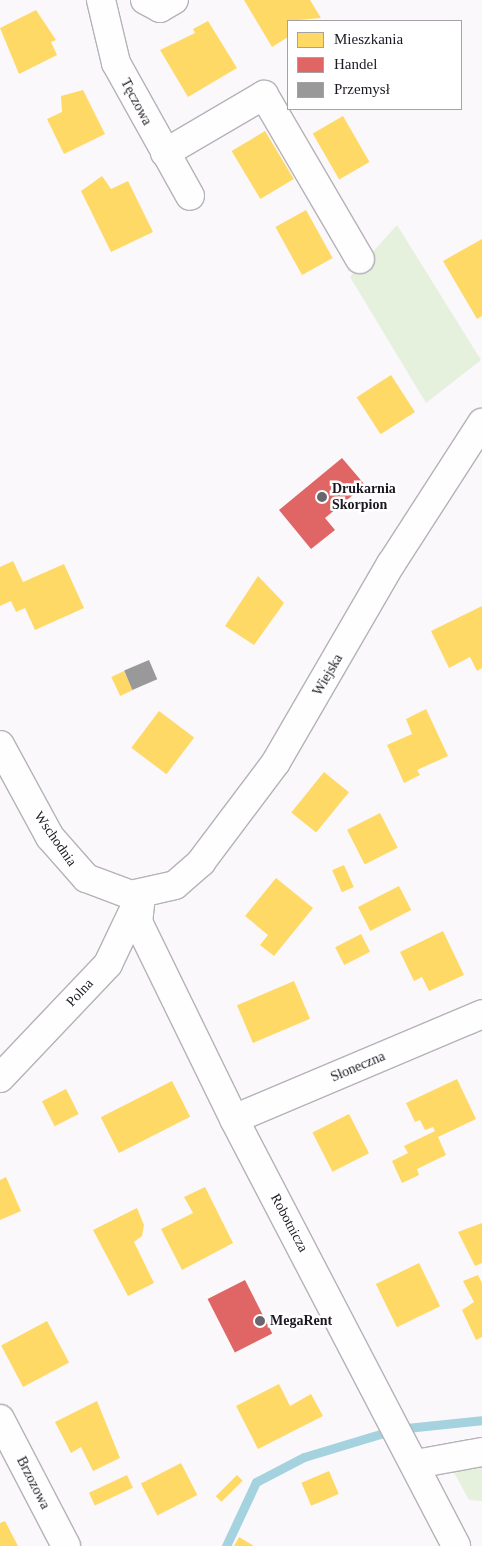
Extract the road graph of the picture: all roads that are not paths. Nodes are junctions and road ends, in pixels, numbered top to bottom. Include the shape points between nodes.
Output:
1 (101, 0) edge
2 (145, 0) edge
3 (174, 0) edge
4 (165, 153) junction
5 (190, 196) dead end
6 (360, 259) dead end
7 (482, 423) edge
8 (0, 745) edge
9 (141, 895) junction
10 (482, 1014) edge
11 (0, 1078) edge
12 (234, 1119) junction
13 (0, 1419) edge
14 (482, 1452) edge
15 (413, 1458) junction
16 (66, 1546) edge
17 (456, 1546) edge

1 - 4 street, Tęczowa via 116,63
2 - 3 street via 160,8
4 - 5 street, Tęczowa
4 - 6 street via 264,95
7 - 9 street, Wiejska via 248,802 193,870 175,885
8 - 9 street, Wschodnia via 50,837 72,866 103,888
9 - 11 street, Polna via 108,964
9 - 12 street, Robotnicza via 138,922
10 - 12 street, Słoneczna
12 - 15 street, Robotnicza
13 - 16 street, Brzozowa
14 - 15 street
15 - 17 street, Robotnicza

